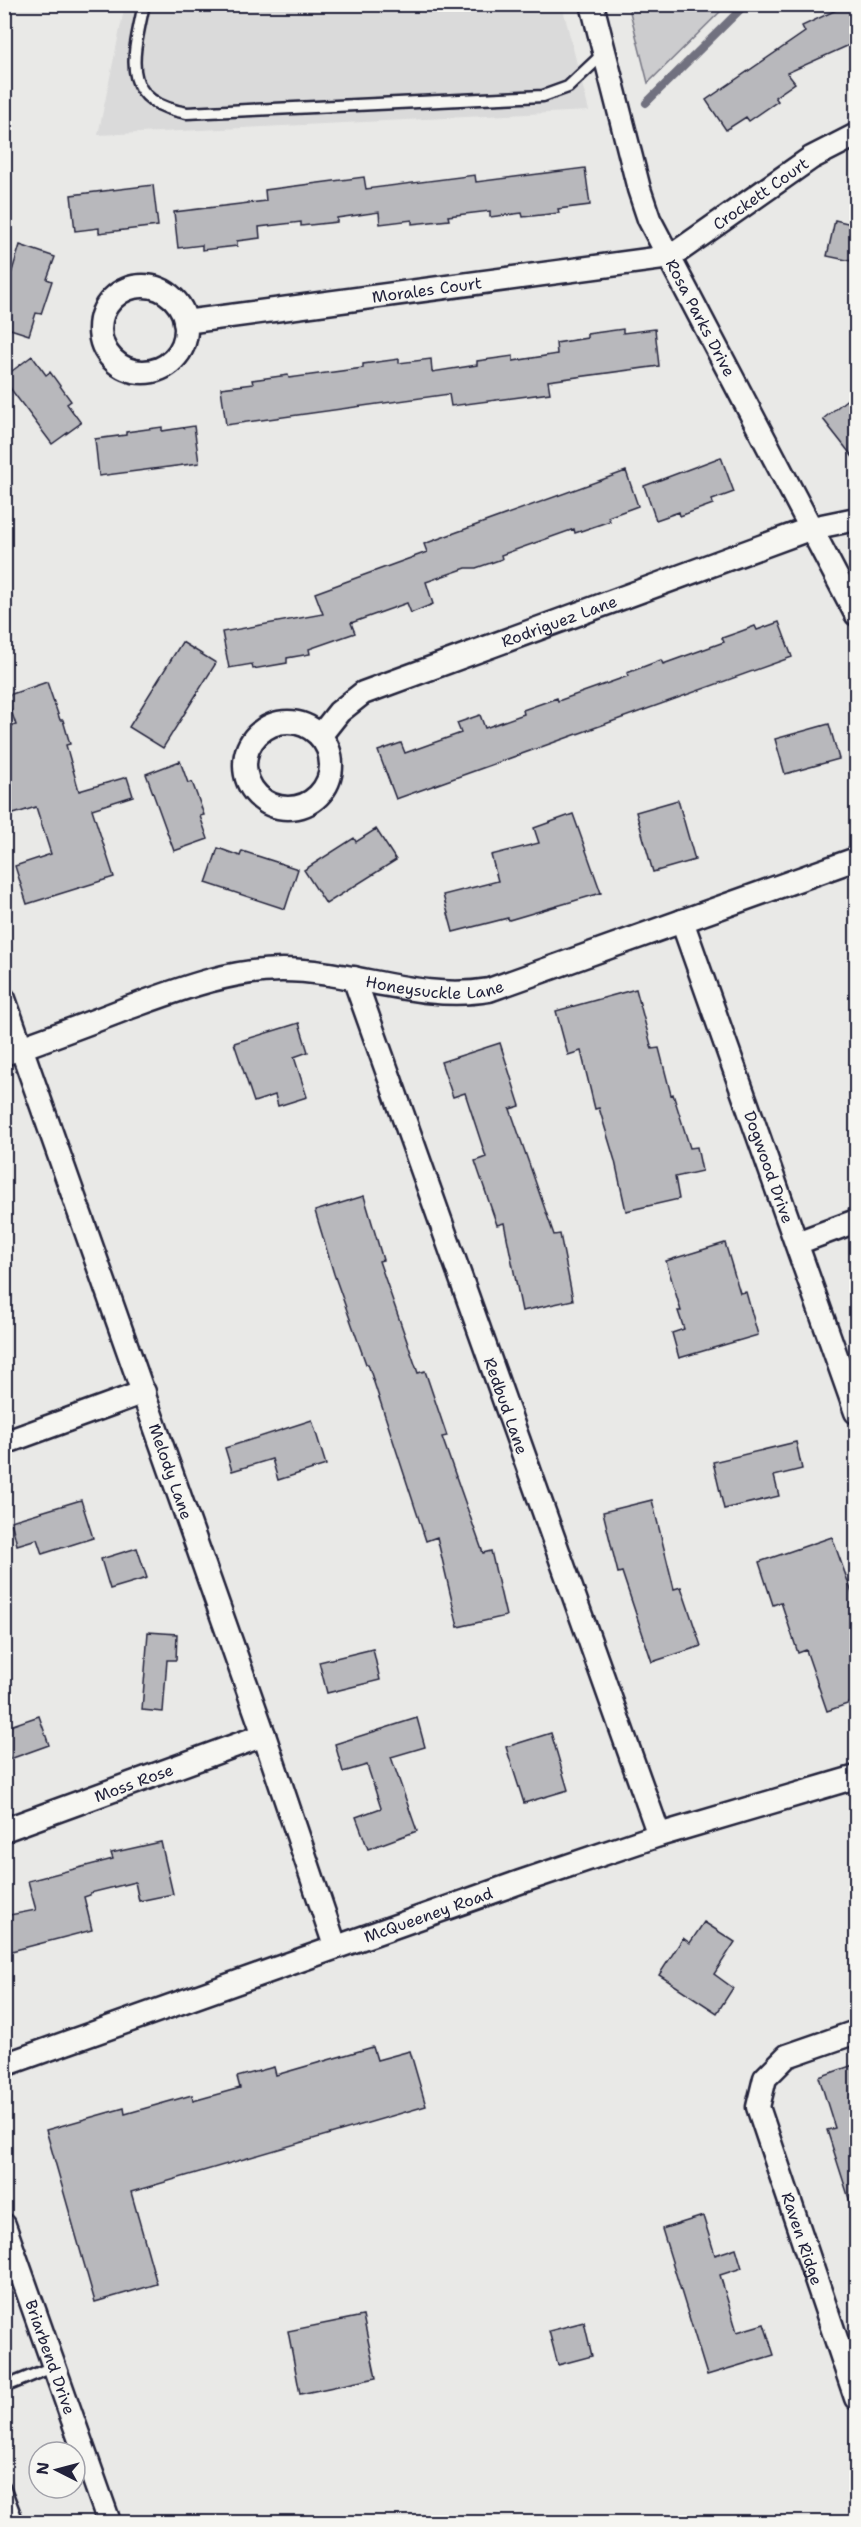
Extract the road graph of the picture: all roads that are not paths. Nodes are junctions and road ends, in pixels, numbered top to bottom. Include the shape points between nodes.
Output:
1 (144, 4) edge
2 (592, 4) edge
3 (604, 53) junction
4 (856, 135) edge
5 (670, 257) junction
6 (185, 322) dead end
7 (856, 519) edge
8 (812, 528) junction
9 (856, 614) edge
10 (320, 736) dead end
11 (856, 859) edge
12 (681, 921) junction
13 (354, 978) junction
14 (4, 999) edge
15 (13, 1051) edge
16 (856, 1221) edge
17 (797, 1243) junction
18 (144, 1392) junction
19 (856, 1412) edge
20 (4, 1443) edge
21 (264, 1735) junction
22 (856, 1777) edge
23 (4, 1830) edge
24 (659, 1835) junction
25 (335, 1946) junction
26 (856, 2032) edge
27 (4, 2065) edge
28 (4, 2225) edge
29 (55, 2366) junction
30 (4, 2387) edge
31 (856, 2398) edge
32 (4, 2486) edge
33 (18, 2523) edge
34 (109, 2523) edge

1 - 3 lane via 136,42 135,76 148,99 187,113 543,96 568,87
2 - 3 street, Rosa Parks Drive
3 - 5 street, Rosa Parks Drive via 644,205
4 - 5 street, Crockett Court via 811,158
5 - 6 street, Morales Court
5 - 8 street, Rosa Parks Drive
7 - 8 street, Rodriguez Lane
8 - 9 street, Rosa Parks Drive
8 - 10 street, Rodriguez Lane via 363,693 339,712
11 - 12 street, Honeysuckle Lane
12 - 13 street, Honeysuckle Lane via 489,990 435,993
12 - 17 street, Dogwood Drive
13 - 15 street, Honeysuckle Lane via 282,970 228,976
13 - 24 street, Redbud Lane
14 - 15 street, Melody Lane
15 - 18 street, Melody Lane
16 - 17 street
17 - 19 street, Dogwood Drive
18 - 20 street
18 - 21 street, Melody Lane
21 - 23 street, Moss Rose
21 - 25 street, Melody Lane
22 - 24 street, McQueeney Road
24 - 25 street, McQueeney Road
25 - 27 street, McQueeney Road
26 - 31 street, Raven Ridge via 787,2056 765,2078 758,2107
28 - 29 street, Briarbend Drive
29 - 30 lane
29 - 34 street, Briarbend Drive
32 - 33 lane

